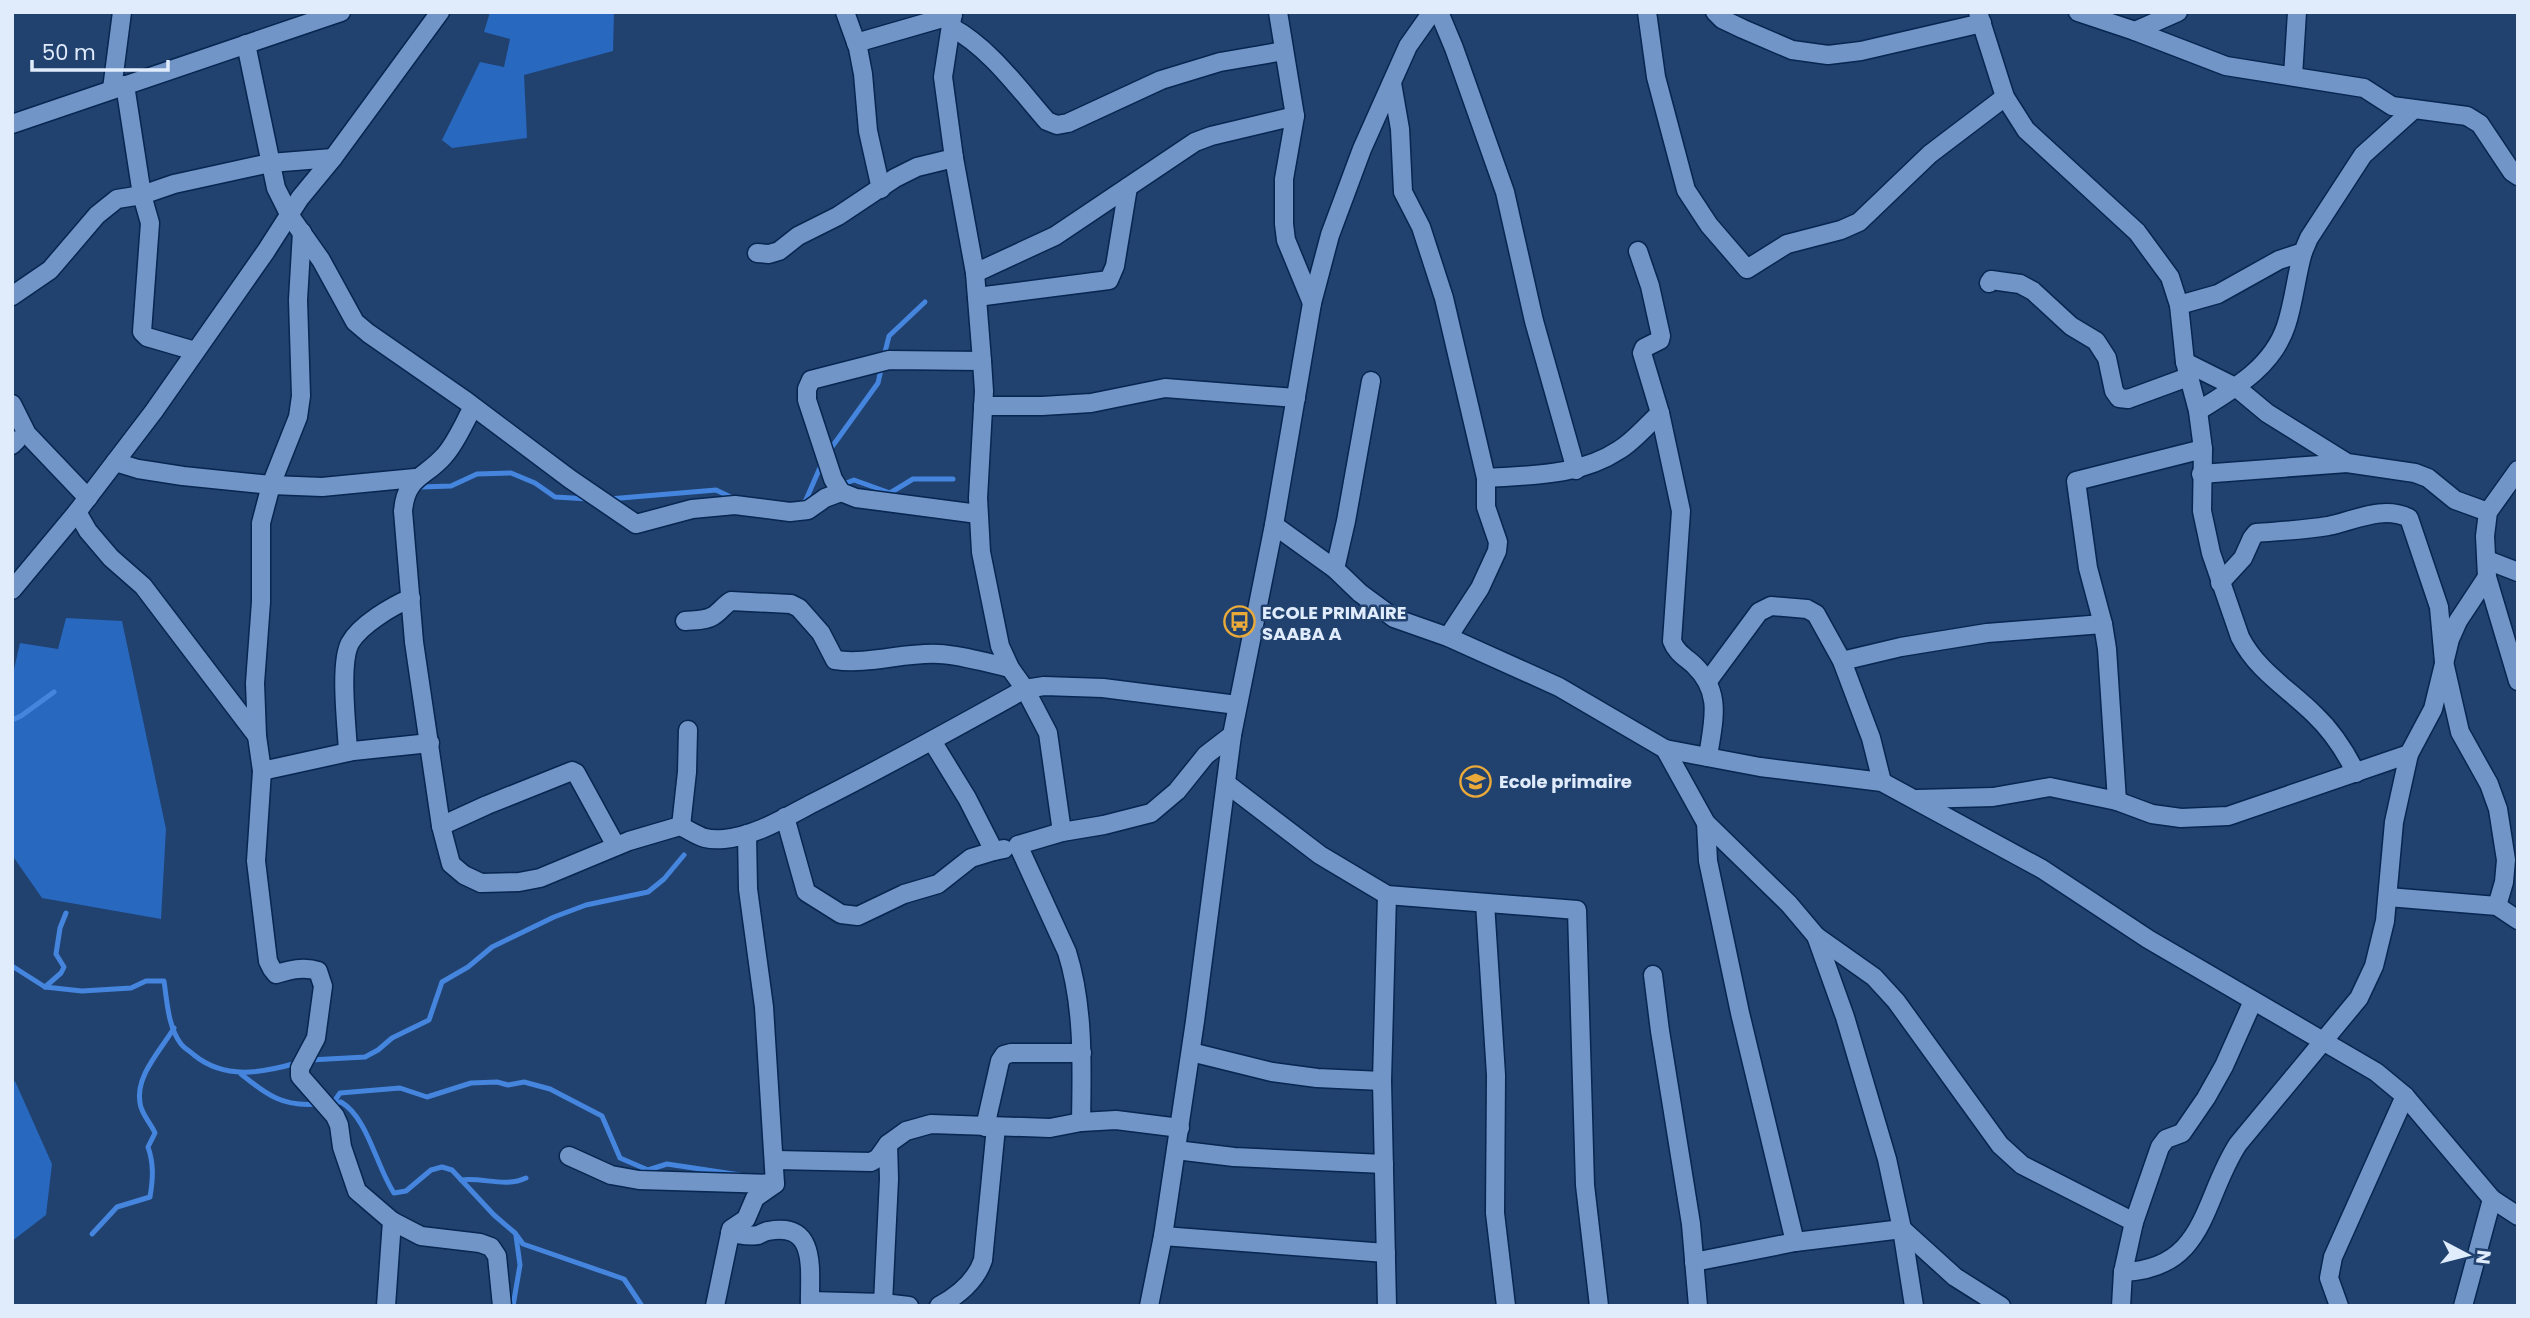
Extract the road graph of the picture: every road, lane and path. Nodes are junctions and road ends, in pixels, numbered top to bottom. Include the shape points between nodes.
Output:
1 (122, 12) edge
2 (341, 12) edge
3 (440, 12) edge
4 (845, 12) edge
5 (1278, 12) edge
6 (1432, 12) edge
7 (1439, 12) edge
8 (1647, 12) edge
9 (1715, 12) edge
10 (2078, 12) edge
11 (2178, 12) edge
12 (2297, 12) edge
13 (308, 18) edge
14 (952, 18) edge
15 (1980, 18) edge
16 (2142, 23) edge
17 (856, 43) junction
18 (246, 44) junction
19 (1284, 51) junction
20 (2293, 76) junction
21 (1392, 83) junction
22 (118, 87) junction
23 (2005, 96) junction
24 (2413, 110) junction
25 (1295, 116) junction
26 (12, 124) edge
27 (333, 158) junction
28 (954, 158) junction
29 (270, 163) junction
30 (2518, 176) edge
31 (1128, 187) junction
32 (881, 189) junction
33 (142, 195) junction
34 (290, 216) junction
35 (302, 232) junction
36 (1637, 251) dead end
37 (2303, 251) junction
38 (757, 253) dead end
39 (975, 273) junction
40 (1989, 282) dead end
41 (12, 296) edge
42 (977, 297) junction
43 (1312, 303) junction
44 (2179, 305) junction
45 (195, 351) junction
46 (982, 361) junction
47 (2187, 370) junction
48 (1371, 381) dead end
49 (2237, 388) junction
50 (1296, 398) junction
51 (12, 404) edge
52 (983, 406) junction
53 (473, 407) junction
54 (2198, 411) junction
55 (1660, 413) junction
56 (17, 440) edge
57 (2203, 449) junction
58 (115, 462) junction
59 (2347, 463) junction
60 (1576, 470) junction
61 (2518, 470) edge
62 (2201, 474) junction
63 (415, 478) junction
64 (1486, 478) junction
65 (271, 485) junction
66 (841, 492) junction
67 (83, 505) junction
68 (2488, 512) junction
69 (978, 514) junction
70 (1274, 526) junction
71 (2487, 568) junction
72 (1335, 569) junction
73 (2518, 572) edge
74 (2220, 583) junction
75 (12, 590) edge
76 (411, 598) junction
77 (685, 621) dead end
78 (2103, 624) junction
79 (1448, 637) junction
80 (1842, 661) junction
81 (2444, 662) junction
82 (1010, 668) junction
83 (1708, 681) junction
84 (2518, 681) edge
85 (1025, 689) junction
86 (1237, 705) junction
87 (688, 730) dead end
88 (1232, 735) junction
89 (257, 736) junction
90 (932, 741) junction
91 (430, 743) junction
92 (1665, 749) junction
93 (348, 752) junction
94 (2409, 754) junction
95 (1708, 757) junction
96 (262, 771) junction
97 (2356, 773) junction
98 (1882, 782) junction
99 (1227, 784) junction
100 (1917, 799) junction
101 (2117, 801) junction
102 (785, 817) junction
103 (1706, 823) junction
104 (681, 826) junction
105 (441, 827) junction
106 (1062, 832) junction
107 (747, 834) junction
108 (1018, 845) junction
109 (616, 846) junction
110 (994, 851) junction
111 (1387, 895) junction
112 (2388, 897) junction
113 (1485, 903) junction
114 (2497, 906) junction
115 (2518, 920) edge
116 (1816, 936) junction
117 (1653, 975) dead end
118 (2253, 1001) junction
119 (2322, 1041) junction
120 (1191, 1052) junction
121 (1082, 1053) junction
122 (1382, 1080) junction
123 (2406, 1096) junction
124 (1081, 1122) junction
125 (991, 1127) junction
126 (1180, 1128) junction
127 (888, 1144) junction
128 (1177, 1150) junction
129 (569, 1156) dead end
130 (775, 1160) junction
131 (1384, 1164) junction
132 (775, 1184) junction
133 (2492, 1199) junction
134 (2518, 1216) edge
135 (392, 1221) junction
136 (2134, 1222) junction
137 (1902, 1229) junction
138 (730, 1233) junction
139 (1163, 1236) junction
140 (1795, 1242) junction
141 (1386, 1253) junction
142 (1694, 1262) junction
143 (2123, 1272) junction
144 (810, 1303) edge
145 (883, 1303) junction
146 (847, 1304) edge
147 (386, 1306) edge
148 (502, 1306) edge
149 (715, 1306) edge
150 (909, 1306) edge
151 (939, 1306) edge
152 (1149, 1306) edge
153 (1387, 1306) edge
154 (1506, 1306) edge
155 (1599, 1306) edge
156 (1699, 1306) edge
157 (1914, 1306) edge
158 (2001, 1306) edge
159 (2121, 1306) edge
160 (2339, 1306) edge
161 (2463, 1306) edge

1 - 22 street
2 - 13 street
3 - 27 street
4 - 17 street
5 - 19 street
6 - 21 street via 1408,46
7 - 60 street via 1505,192 1534,321
8 - 23 street via 1656,77 1686,190 1747,269 1787,244 1859,222 1930,154
9 - 15 street via 1792,50 1828,55 1861,51
10 - 16 street
11 - 16 street
12 - 20 street
13 - 18 street
14 - 17 street
14 - 19 street via 1047,121 1057,125 1161,80 1220,62
14 - 28 street via 943,77
15 - 23 street
16 - 20 street via 2226,65
17 - 32 street
18 - 22 street
18 - 29 street
19 - 25 street
20 - 24 street via 2364,88 2392,106
21 - 43 street via 1330,235
21 - 64 street via 1403,192 1421,227 1444,298
22 - 26 street
22 - 33 street
23 - 44 street via 2041,147 2137,232 2170,277
24 - 30 street via 2474,118
24 - 37 street via 2363,155
25 - 31 street via 1203,139
25 - 43 street via 1284,179 1284,224
27 - 29 street
27 - 34 street
28 - 32 street via 917,167
28 - 39 street
29 - 33 street
29 - 34 street
31 - 39 street via 1055,236
31 - 42 street via 1109,280
32 - 38 street via 779,251
33 - 41 street via 117,199 97,215 50,270
33 - 45 street via 150,222 142,332
34 - 35 street
34 - 45 street
35 - 53 street via 355,321
35 - 65 street via 298,300 301,396 293,436
36 - 55 street via 1661,336 1642,353
37 - 44 street via 2218,294
37 - 49 street via 2285,328 2265,361
39 - 42 street
40 - 47 street via 2033,291 2071,326 2096,341 2107,358 2119,398 2128,399
42 - 46 street
43 - 50 street
44 - 47 street
45 - 58 street
46 - 52 street
46 - 66 street via 889,360 811,380 807,400 832,479
47 - 49 street
47 - 54 street
48 - 72 street
49 - 54 street
49 - 59 street via 2267,413
50 - 52 street via 1165,388 1091,402
50 - 70 street
51 - 56 street
52 - 69 street
53 - 63 street via 444,456
53 - 66 street via 636,524 692,509 735,505 808,510
54 - 57 street
55 - 60 street via 1620,450
55 - 83 street via 1681,511 1672,641
56 - 67 street
57 - 62 street
57 - 78 street via 2076,481 2088,568
58 - 65 street via 183,476
58 - 67 street
59 - 62 street
59 - 68 street via 2415,473 2455,500
60 - 64 street
61 - 68 street
62 - 74 street via 2202,511
63 - 65 street via 322,487
63 - 76 street via 404,496 403,511
64 - 79 street via 1486,507 1497,551 1480,588
65 - 89 street via 261,523
66 - 69 street via 856,498
67 - 75 street
67 - 89 street via 88,531 143,586
68 - 71 street
69 - 82 street via 994,624
70 - 72 street
70 - 86 street
71 - 73 street
71 - 81 street via 2458,621
71 - 84 street
72 - 79 street via 1394,618
74 - 81 street via 2243,558 2256,533 2329,526 2369,514 2409,517 2436,593
74 - 97 street via 2245,648 2333,734
76 - 91 street
76 - 93 street via 390,606 350,643 345,669
77 - 82 street via 707,619 731,601 791,604 813,624 835,660 941,654
78 - 80 street via 1987,633
78 - 101 street
79 - 92 street via 1559,687
80 - 83 street via 1816,614 1768,607 1759,612
80 - 98 street
81 - 94 street via 2433,709
81 - 114 street via 2460,732 2498,809 2506,860
82 - 85 street
83 - 95 street via 1714,697
85 - 86 street via 1044,685 1103,688
85 - 90 street
85 - 106 street via 1048,733
86 - 88 street
87 - 104 street
88 - 99 street
88 - 106 street via 1206,755 1177,791 1151,813
89 - 96 street
90 - 102 street
90 - 110 street
91 - 93 street
91 - 105 street
92 - 95 street
92 - 103 street
93 - 96 street
94 - 97 street
94 - 112 street via 2394,822
95 - 98 street
96 - 135 street via 256,861 268,961 276,974 296,969 318,971 323,986 316,1038 300,1076 335,1116 357,1191
97 - 101 street via 2228,816 2181,818 2152,814
98 - 100 street
99 - 111 street via 1320,855
99 - 120 street
100 - 101 street via 1993,797 2050,788
100 - 118 street via 2042,869
102 - 107 street
102 - 110 street via 806,892 841,914 858,916 938,884 971,858
103 - 116 street via 1781,895
103 - 140 street via 1708,860 1740,1013
104 - 107 street via 706,839
104 - 109 street
105 - 109 street via 451,864 481,883 519,883
105 - 109 street via 572,771
106 - 108 street
107 - 130 street via 748,889 764,1007
108 - 110 street
108 - 121 street via 1070,960
111 - 113 street
111 - 122 street
112 - 114 street
112 - 119 street via 2370,975 2359,998
113 - 154 street via 1496,1075 1495,1213
113 - 155 street via 1577,911 1585,1185
114 - 115 street
116 - 136 street via 1874,977 1896,1001 2000,1145 2022,1165
116 - 137 street via 1887,1159
117 - 142 street
118 - 119 street
118 - 136 street via 2206,1098 2182,1133 2166,1139 2160,1147
119 - 123 street via 2376,1072
119 - 143 street via 2231,1154 2190,1243 2158,1267
120 - 122 street via 1272,1072
120 - 126 street
121 - 124 street
121 - 125 street via 1004,1055
122 - 131 street
123 - 133 street
123 - 160 street via 2329,1270
124 - 125 street via 1050,1128
124 - 126 street via 1115,1120
125 - 127 street via 931,1124 906,1131
125 - 151 street via 983,1260 965,1288
126 - 128 street
127 - 130 street via 871,1162
127 - 145 street
128 - 131 street
128 - 139 street
129 - 132 street via 611,1175 639,1180
130 - 132 street
131 - 141 street
132 - 138 street via 755,1198 746,1219
133 - 134 street
133 - 161 street
135 - 147 street
135 - 148 street via 421,1236 491,1247 497,1256
136 - 143 street
137 - 140 street
137 - 157 street
137 - 158 street via 1955,1277
138 - 144 street via 754,1236 766,1231 796,1231 804,1238 809,1254
138 - 149 street
139 - 141 street
139 - 152 street
140 - 142 street
141 - 153 street
142 - 156 street
143 - 159 street
144 - 146 street
145 - 146 street
145 - 150 street

